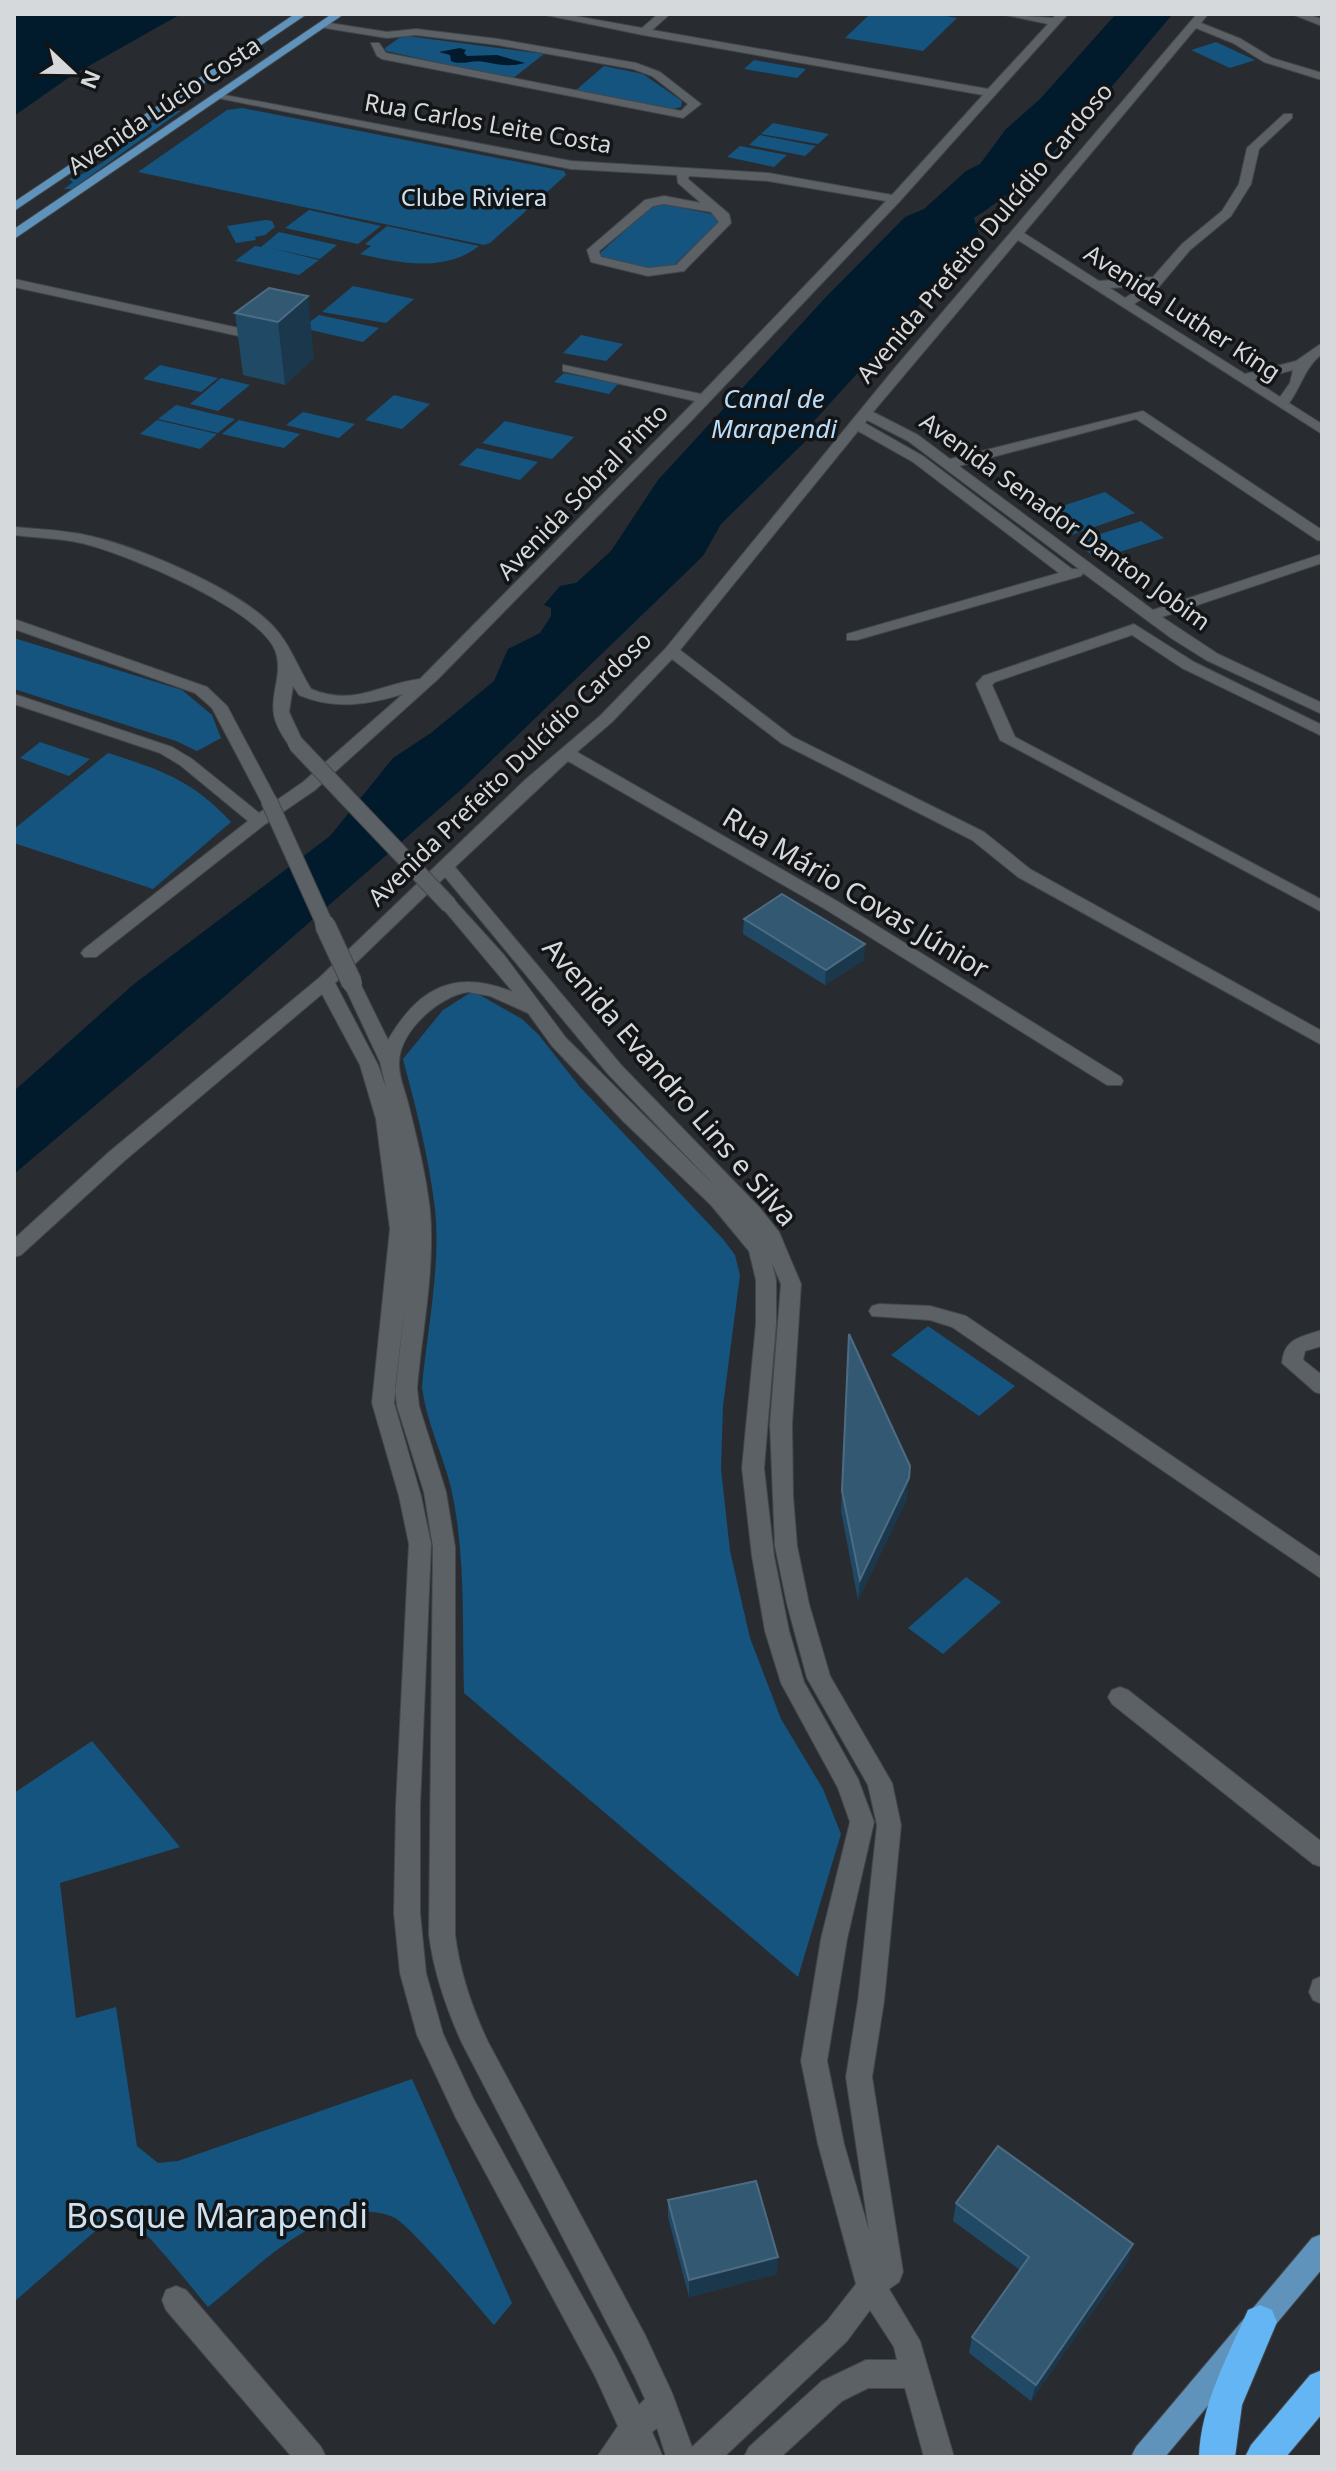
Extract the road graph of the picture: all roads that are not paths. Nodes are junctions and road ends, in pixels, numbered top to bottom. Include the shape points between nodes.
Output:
1 (339, 14) edge
2 (546, 14) edge
3 (665, 14) edge
4 (1006, 14) edge
5 (1297, 14) edge
6 (301, 15) edge
7 (1060, 18) edge
8 (1199, 19) edge
9 (1322, 23) edge
10 (323, 25) junction
11 (353, 30) junction
12 (643, 32) junction
13 (311, 33) junction
14 (387, 35) junction
15 (342, 38) junction
16 (375, 45) junction
17 (1322, 77) edge
18 (990, 93) junction
19 (218, 95) junction
20 (1288, 116) dead end
21 (137, 125) junction
22 (161, 135) junction
23 (678, 173) junction
24 (895, 199) junction
25 (649, 203) junction
26 (14, 207) edge
27 (711, 208) junction
28 (1017, 234) junction
29 (14, 235) edge
30 (1157, 281) junction
31 (14, 283) edge
32 (1097, 285) junction
33 (1125, 304) junction
34 (248, 333) edge
35 (1322, 347) edge
36 (1301, 364) junction
37 (568, 368) dead end
38 (1243, 379) junction
39 (703, 399) junction
40 (1281, 404) junction
41 (861, 419) junction
42 (1322, 430) edge
43 (949, 464) junction
44 (14, 531) edge
45 (1322, 537) edge
46 (1322, 558) edge
47 (1092, 572) junction
48 (1069, 574) junction
49 (1151, 616) junction
50 (14, 624) edge
51 (852, 637) dead end
52 (671, 651) junction
53 (287, 662) junction
54 (1240, 670) junction
55 (426, 681) junction
56 (1221, 682) junction
57 (14, 699) edge
58 (334, 701) junction
59 (1322, 709) edge
60 (14, 710) edge
61 (110, 731) junction
62 (1322, 731) edge
63 (369, 732) junction
64 (568, 754) junction
65 (193, 771) junction
66 (258, 821) junction
67 (445, 867) junction
68 (1322, 907) edge
69 (90, 953) dead end
70 (534, 974) junction
71 (325, 982) junction
72 (533, 1009) junction
73 (1322, 1039) edge
74 (559, 1042) junction
75 (389, 1062) junction
76 (1114, 1081) dead end
77 (631, 1117) junction
78 (386, 1119) junction
79 (705, 1164) junction
80 (14, 1250) edge
81 (879, 1311) dead end
82 (1322, 1338) edge
83 (384, 1375) junction
84 (1322, 1386) edge
85 (414, 1425) junction
86 (1322, 1570) edge
87 (1120, 1697) dead end
88 (444, 1746) junction
89 (411, 1749) junction
90 (443, 1855) junction
91 (1322, 1856) edge
92 (407, 1863) junction
93 (1322, 2248) edge
94 (870, 2285) junction
95 (176, 2300) dead end
96 (1260, 2322) junction
97 (915, 2374) junction
98 (1322, 2387) edge
99 (662, 2403) junction
100 (635, 2428) junction
101 (311, 2457) edge
102 (612, 2457) edge
103 (648, 2457) edge
104 (681, 2457) edge
105 (703, 2457) edge
106 (759, 2457) edge
107 (939, 2457) edge
108 (1146, 2457) edge
109 (1217, 2457) edge
110 (1263, 2457) edge

1 - 10 main road, Avenida Lúcio Costa
2 - 12 street
3 - 12 street
4 - 7 street
5 - 9 street
6 - 13 main road via 274,41 289,42
6 - 21 main road, Avenida Lúcio Costa
7 - 18 street, Avenida Sobral Pinto
8 - 17 street via 1268,60
8 - 28 street, Avenida Prefeito Dulcídio Cardoso
10 - 11 street
10 - 13 main road, Avenida Lúcio Costa
11 - 14 street
11 - 15 street
12 - 18 street
13 - 15 street
13 - 19 main road, Avenida Lúcio Costa
14 - 16 street
14 - 16 street via 416,32 498,42 636,66 656,74 695,104 683,115 382,56
15 - 16 street
18 - 24 street, Avenida Sobral Pinto
19 - 22 main road, Avenida Lúcio Costa
19 - 23 street, Rua Carlos Leite Costa via 571,165
20 - 30 street via 1253,148 1245,184 1227,213 1186,247
21 - 22 main road via 185,107
21 - 26 main road, Avenida Lúcio Costa
22 - 29 main road, Avenida Lúcio Costa
23 - 24 street, Rua Carlos Leite Costa via 768,177
23 - 25 street
23 - 27 street
24 - 39 street, Avenida Sobral Pinto
25 - 27 street via 664,200
25 - 27 street via 593,250 595,259 648,272 680,268 725,223 725,217
28 - 32 street, Avenida Luther King
28 - 41 street, Avenida Prefeito Dulcídio Cardoso
30 - 32 street
30 - 33 street
31 - 34 street
32 - 33 street, Avenida Luther King
33 - 38 street, Avenida Luther King
35 - 36 street
36 - 38 street
36 - 40 street via 1297,383
37 - 39 street
38 - 40 street, Avenida Luther King
39 - 55 street, Avenida Sobral Pinto
40 - 42 street, Avenida Luther King
41 - 43 street, Avenida Senador Danton Jobim via 910,437
41 - 48 street, Avenida Senador Danton Jobim
41 - 52 street, Avenida Prefeito Dulcídio Cardoso
43 - 45 street via 1130,414 1145,417
43 - 47 street, Avenida Senador Danton Jobim
44 - 53 street via 80,538 137,556 258,618 277,638
46 - 49 street
47 - 48 street
47 - 49 street, Avenida Senador Danton Jobim
48 - 51 street
49 - 54 street, Avenida Senador Danton Jobim via 1196,648
50 - 75 street, bridge via 201,690 219,706 269,801
52 - 64 street, Avenida Prefeito Dulcídio Cardoso
52 - 73 street via 787,740 978,836 1024,873
53 - 58 street via 305,692
53 - 72 street, Avenida Evandro Lins e Silva, bridge via 279,716 296,744 498,959
54 - 56 street
54 - 59 street, Avenida Senador Danton Jobim
55 - 58 street via 365,700
55 - 63 street, Avenida Sobral Pinto
56 - 62 street, Avenida Senador Danton Jobim
56 - 68 street, Avenida Senador Danton Jobim via 1134,629 984,685 1008,740
57 - 61 street
58 - 63 street via 363,714
60 - 61 street
60 - 65 street
61 - 65 street via 166,750
63 - 66 street, Avenida Sobral Pinto via 309,786
64 - 67 street, Avenida Prefeito Dulcídio Cardoso
64 - 76 street, Rua Mário Covas Júnior via 831,905
65 - 66 street
66 - 69 street, Avenida Sobral Pinto
67 - 70 street, Avenida Evandro Lins e Silva
67 - 71 street, Avenida Prefeito Dulcídio Cardoso
70 - 74 street
70 - 79 street, Avenida Evandro Lins e Silva via 615,1070
71 - 78 street via 369,1065
71 - 80 street, Avenida Prefeito Dulcídio Cardoso
72 - 74 street, Avenida Evandro Lins e Silva
72 - 75 street via 491,989 451,988 404,1029
74 - 77 street, Avenida Evandro Lins e Silva
75 - 78 street
75 - 85 street via 420,1213 406,1388
77 - 79 street
77 - 94 street, Avenida Evandro Lins e Silva via 749,1234 766,1280 753,1468 763,1556 793,1683 849,1786 862,1822 834,1939 814,2061
78 - 83 street via 400,1229
79 - 94 street, Avenida Evandro Lins e Silva via 769,1232 791,1284 781,1424 786,1546 819,1678 880,1783 889,1825 859,2077 889,2272
81 - 86 street via 930,1313 959,1321
82 - 84 street via 1298,1345 1292,1363
83 - 85 street
83 - 89 street via 388,1427 420,1544
85 - 88 street via 435,1492 444,1547
87 - 91 street
88 - 89 street
88 - 90 street
89 - 92 street
90 - 92 street
90 - 99 street via 445,1968 460,2013
92 - 100 street via 413,1973 430,2035
93 - 96 main road
94 - 97 street, Avenida Evandro Lins e Silva via 906,2341
94 - 105 street via 837,2331
95 - 101 street
96 - 108 main road
96 - 109 highway via 1229,2393 1216,2436
97 - 106 street via 866,2374 832,2391
97 - 107 street, Avenida Evandro Lins e Silva
98 - 110 highway
99 - 100 street
99 - 104 street
100 - 102 street
100 - 103 street

